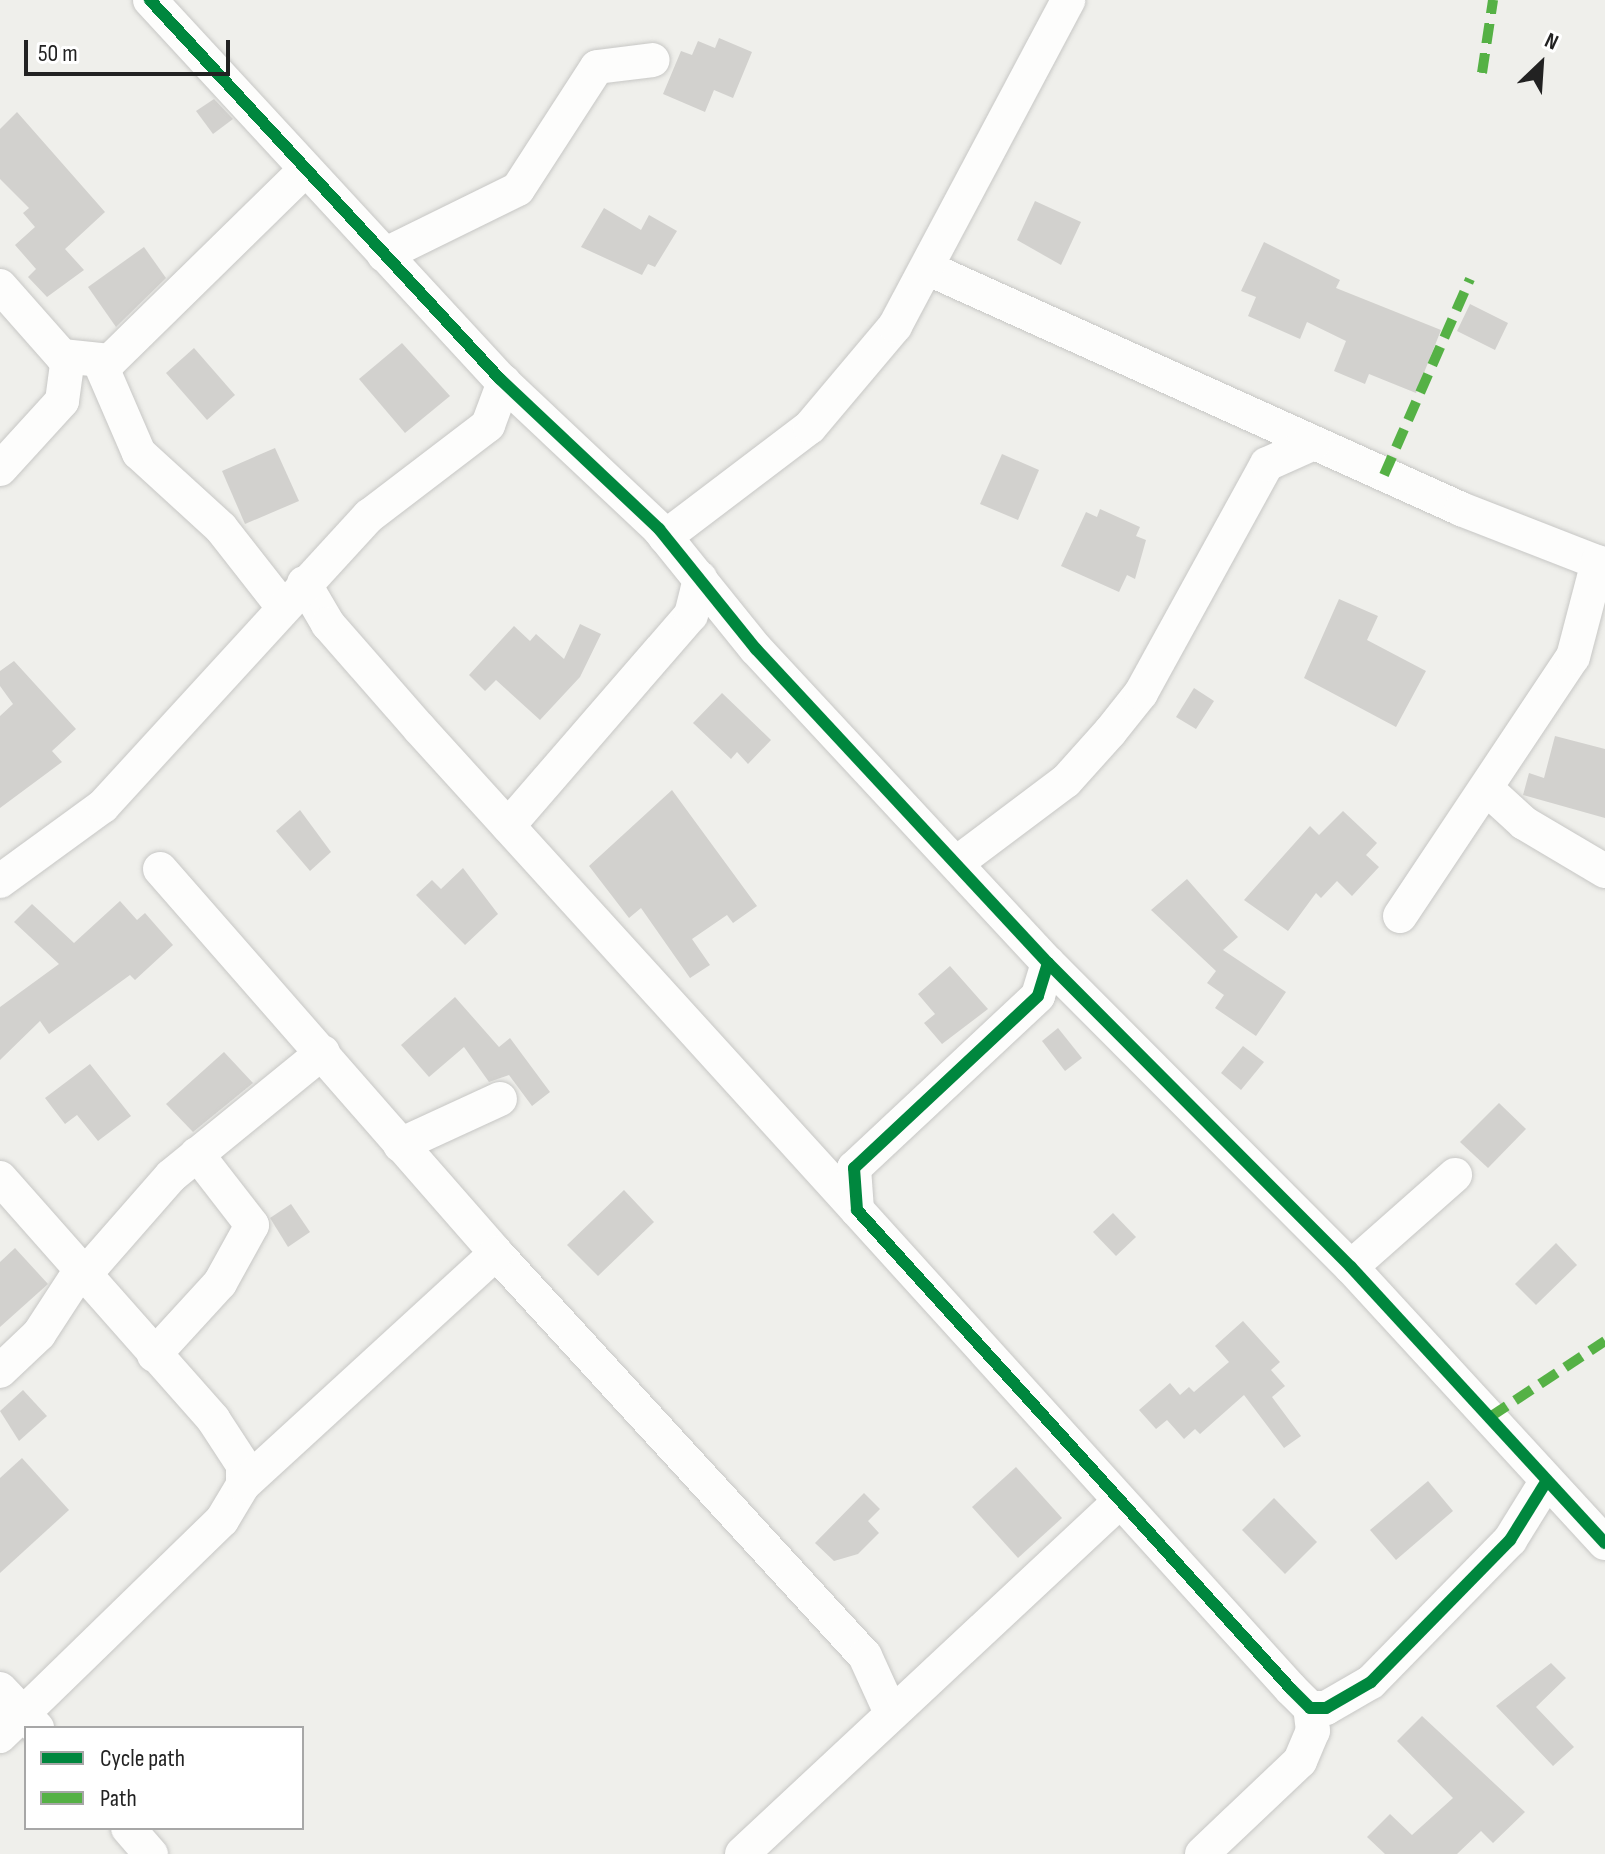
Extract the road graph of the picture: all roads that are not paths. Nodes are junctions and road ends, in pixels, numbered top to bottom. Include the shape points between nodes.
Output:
1 (150, 0) edge
2 (1068, 0) edge
3 (653, 60) dead end
4 (304, 171) junction
5 (384, 255) junction
6 (929, 269) junction
7 (0, 286) edge
8 (84, 360) junction
9 (504, 382) junction
10 (1314, 443) junction
11 (0, 469) edge
12 (665, 537) junction
13 (1602, 563) edge
14 (700, 578) junction
15 (294, 595) junction
16 (1489, 791) junction
17 (508, 826) junction
18 (958, 862) junction
19 (160, 869) dead end
20 (1605, 871) edge
21 (0, 881) edge
22 (1400, 916) dead end
23 (1048, 963) junction
24 (323, 1052) junction
25 (500, 1099) dead end
26 (400, 1145) junction
27 (197, 1154) junction
28 (1455, 1175) dead end
29 (0, 1178) edge
30 (857, 1210) junction
31 (496, 1253) junction
32 (1351, 1267) junction
33 (84, 1270) junction
34 (154, 1355) junction
35 (0, 1371) edge
36 (1546, 1482) junction
37 (243, 1485) junction
38 (1118, 1503) junction
39 (1605, 1543) edge
40 (0, 1689) edge
41 (1310, 1708) junction
42 (891, 1713) junction
43 (20, 1726) edge
44 (130, 1830) edge
45 (151, 1854) edge
46 (742, 1854) edge
47 (1202, 1854) edge

1 - 4 street
2 - 6 street via 1021,79
3 - 5 street via 597,67 518,189
4 - 5 street
4 - 8 street via 110,361
5 - 9 street
6 - 10 street
6 - 12 street via 895,326 810,427
7 - 8 street
8 - 11 street via 62,401
8 - 15 street via 139,453
9 - 12 street
9 - 15 street via 488,425 369,516
10 - 13 street
10 - 18 street via 1267,464 1141,693 1110,732 1066,781
12 - 14 street
13 - 16 street via 1573,657
14 - 17 street via 691,615
14 - 18 street via 756,649
15 - 17 street via 328,624
15 - 21 street via 103,806
16 - 20 street via 1524,823
16 - 22 street
17 - 30 street
18 - 23 street
19 - 24 street
23 - 30 street via 1038,996 854,1168
23 - 32 street
24 - 26 street
24 - 27 street
25 - 26 street
26 - 31 street
27 - 33 street
27 - 34 street via 252,1225 220,1283
28 - 32 street
29 - 33 street
30 - 38 street
31 - 37 street
31 - 42 street via 865,1656
32 - 36 street
33 - 34 street
33 - 35 street via 39,1334
34 - 37 street via 234,1447
36 - 39 street
36 - 41 street via 1519,1529 1417,1640 1341,1704
37 - 43 street via 222,1520
38 - 41 street
38 - 42 street
40 - 43 street
41 - 47 street via 1313,1731 1300,1761
42 - 46 street
44 - 45 street

